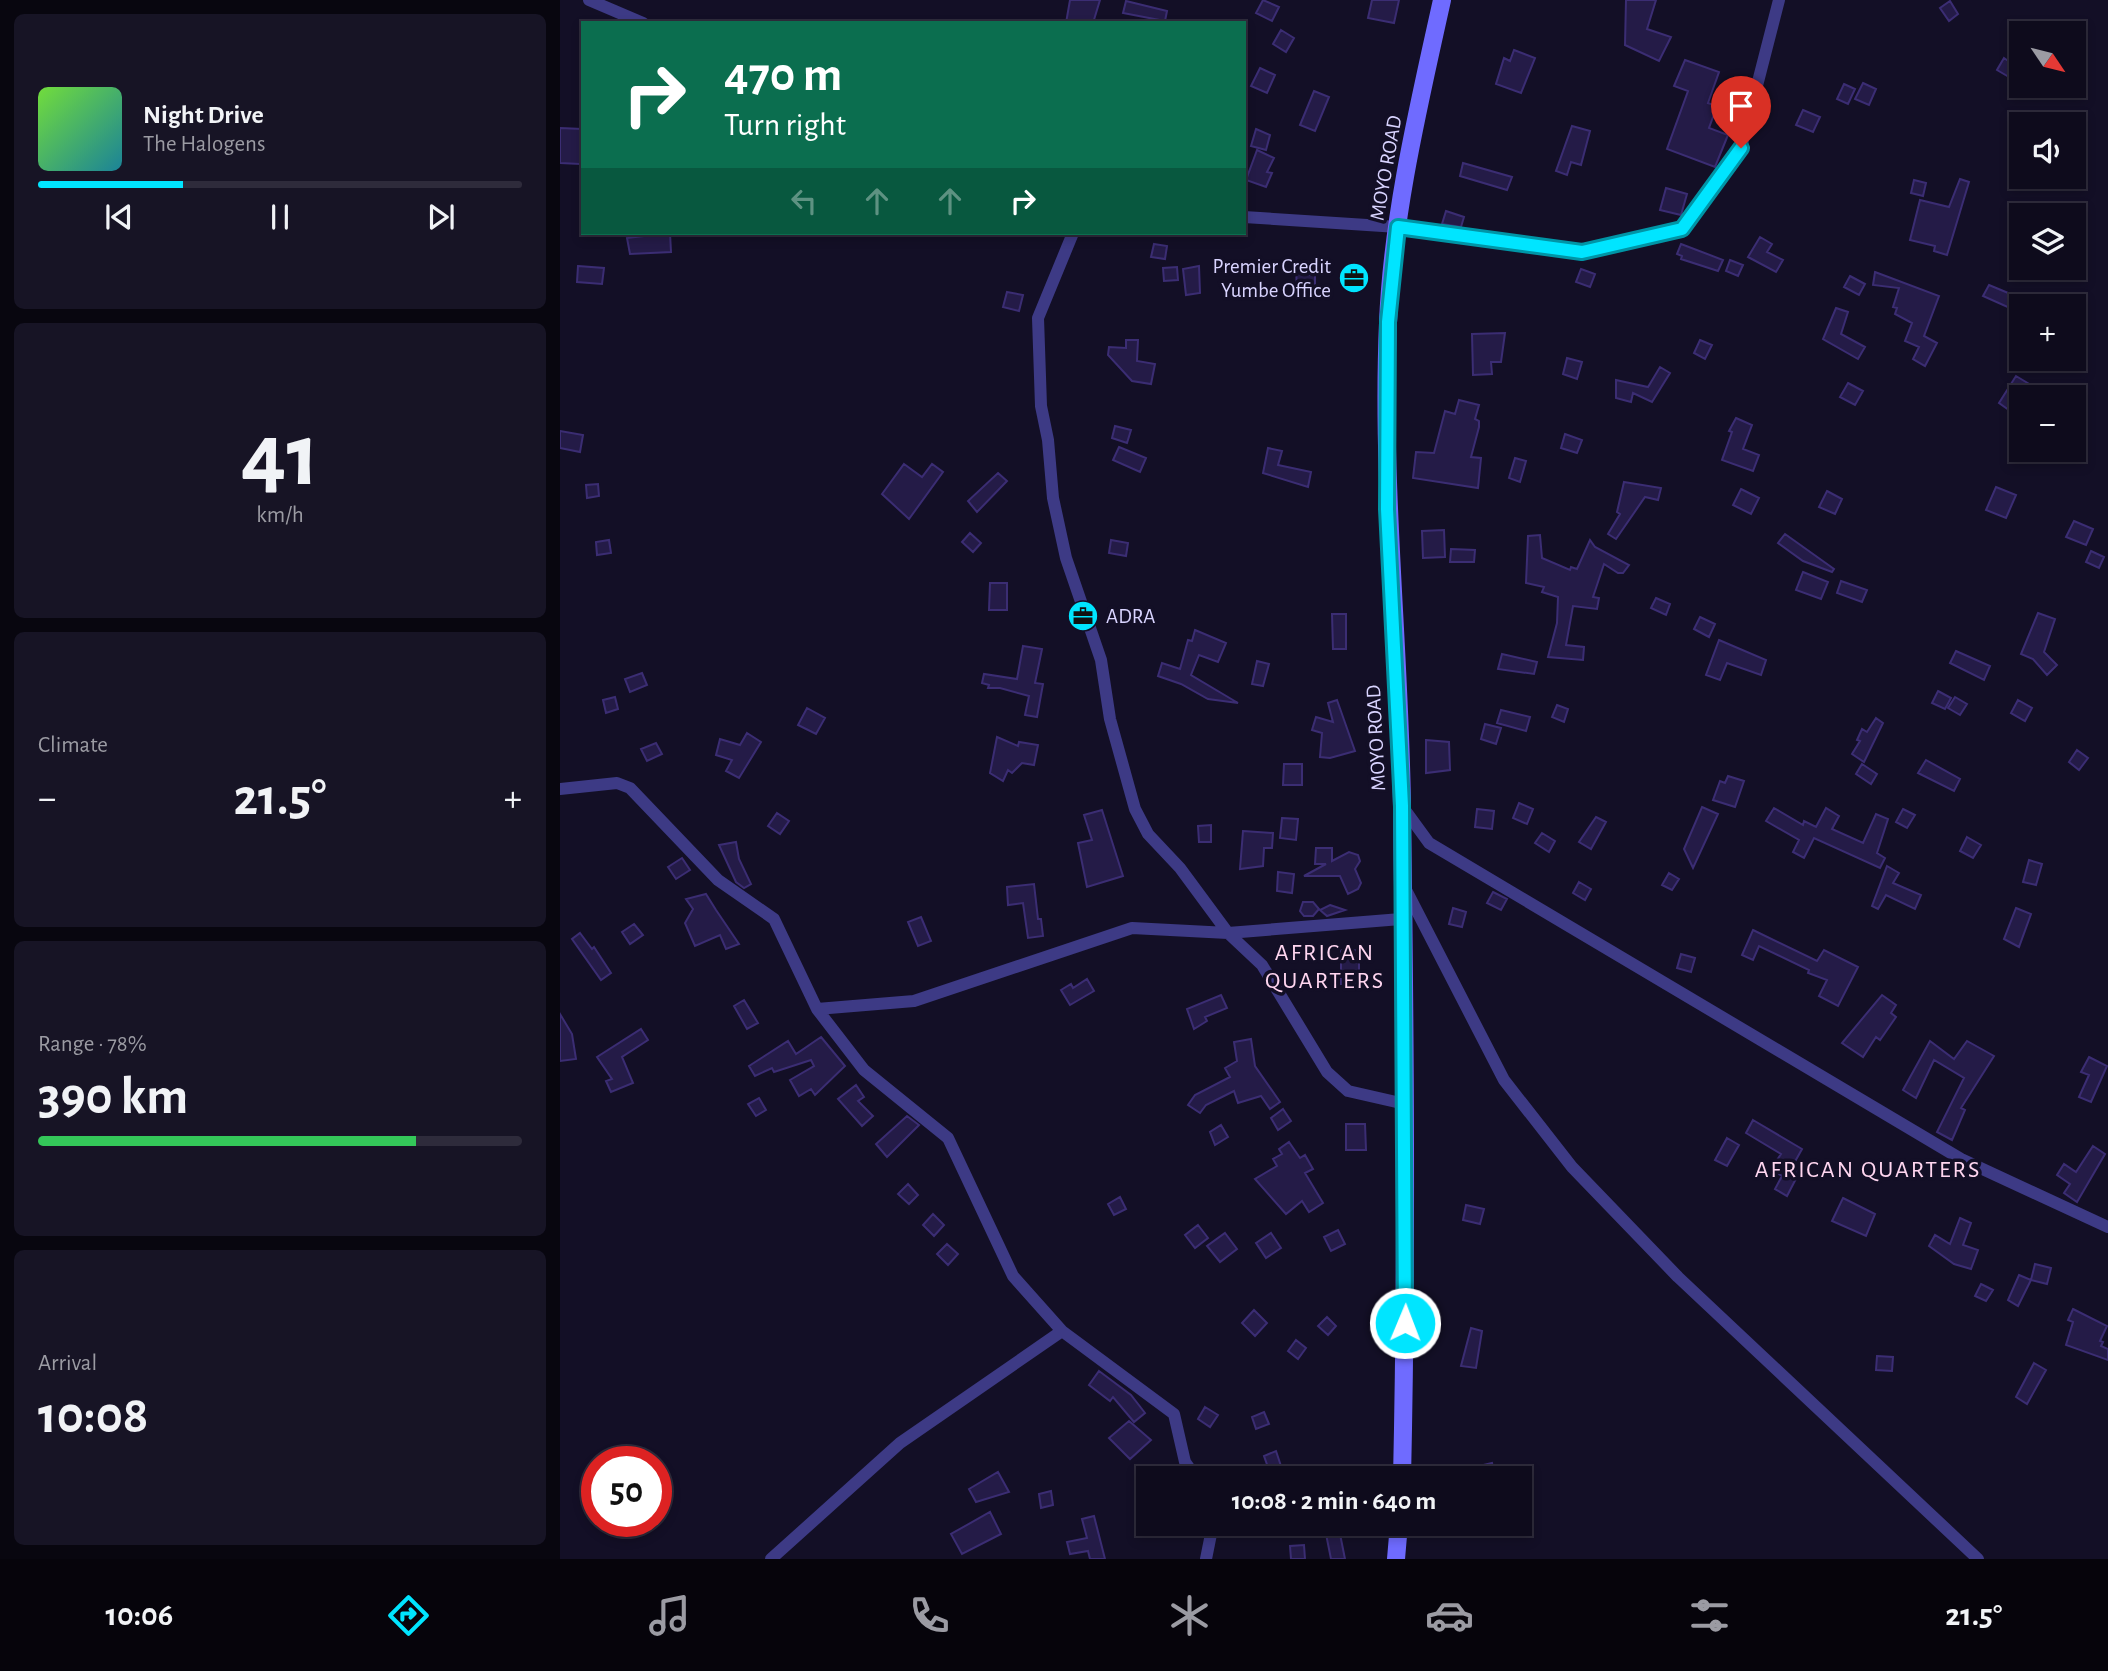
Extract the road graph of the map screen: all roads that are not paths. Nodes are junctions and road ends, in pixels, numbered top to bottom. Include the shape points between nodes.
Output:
1 (589, 0) edge
2 (1442, 0) edge
3 (1779, 0) edge
4 (638, 21) edge
5 (1246, 216) edge
6 (1398, 227) junction
7 (1072, 235) edge
8 (560, 789) edge
9 (1402, 806) junction
10 (1401, 881) junction
11 (1401, 919) junction
12 (1228, 933) junction
13 (817, 1009) junction
14 (1405, 1104) junction
15 (2108, 1227) edge
16 (1062, 1331) junction
17 (1188, 1466) edge
18 (1402, 1466) edge
19 (1211, 1536) edge
20 (1398, 1536) edge
21 (771, 1559) edge
22 (1206, 1559) edge
23 (1396, 1559) edge
24 (1978, 1559) edge

1 - 4 street
2 - 6 main road, MOYO ROAD
3 - 6 street via 1741,148 1682,229 1582,252
5 - 6 street
6 - 9 main road, MOYO ROAD via 1388,322 1387,509
7 - 12 street via 1038,318 1041,406 1066,558 1101,660 1110,719 1135,809 1148,834 1180,868
8 - 13 street via 617,783 630,788 718,880 774,919
9 - 10 main road, MOYO ROAD
9 - 15 street via 1429,843 1961,1159
10 - 11 main road, MOYO ROAD
10 - 24 street via 1504,1080 1572,1167 1678,1277
11 - 12 street
11 - 14 main road, MOYO ROAD
12 - 13 street via 1132,928 914,1001
12 - 14 street via 1262,965 1327,1072 1348,1091
13 - 16 street via 864,1070 948,1138 1013,1276
14 - 18 main road, MOYO ROAD
16 - 17 street via 1174,1414
16 - 21 street via 900,1443
19 - 22 street
20 - 23 main road

